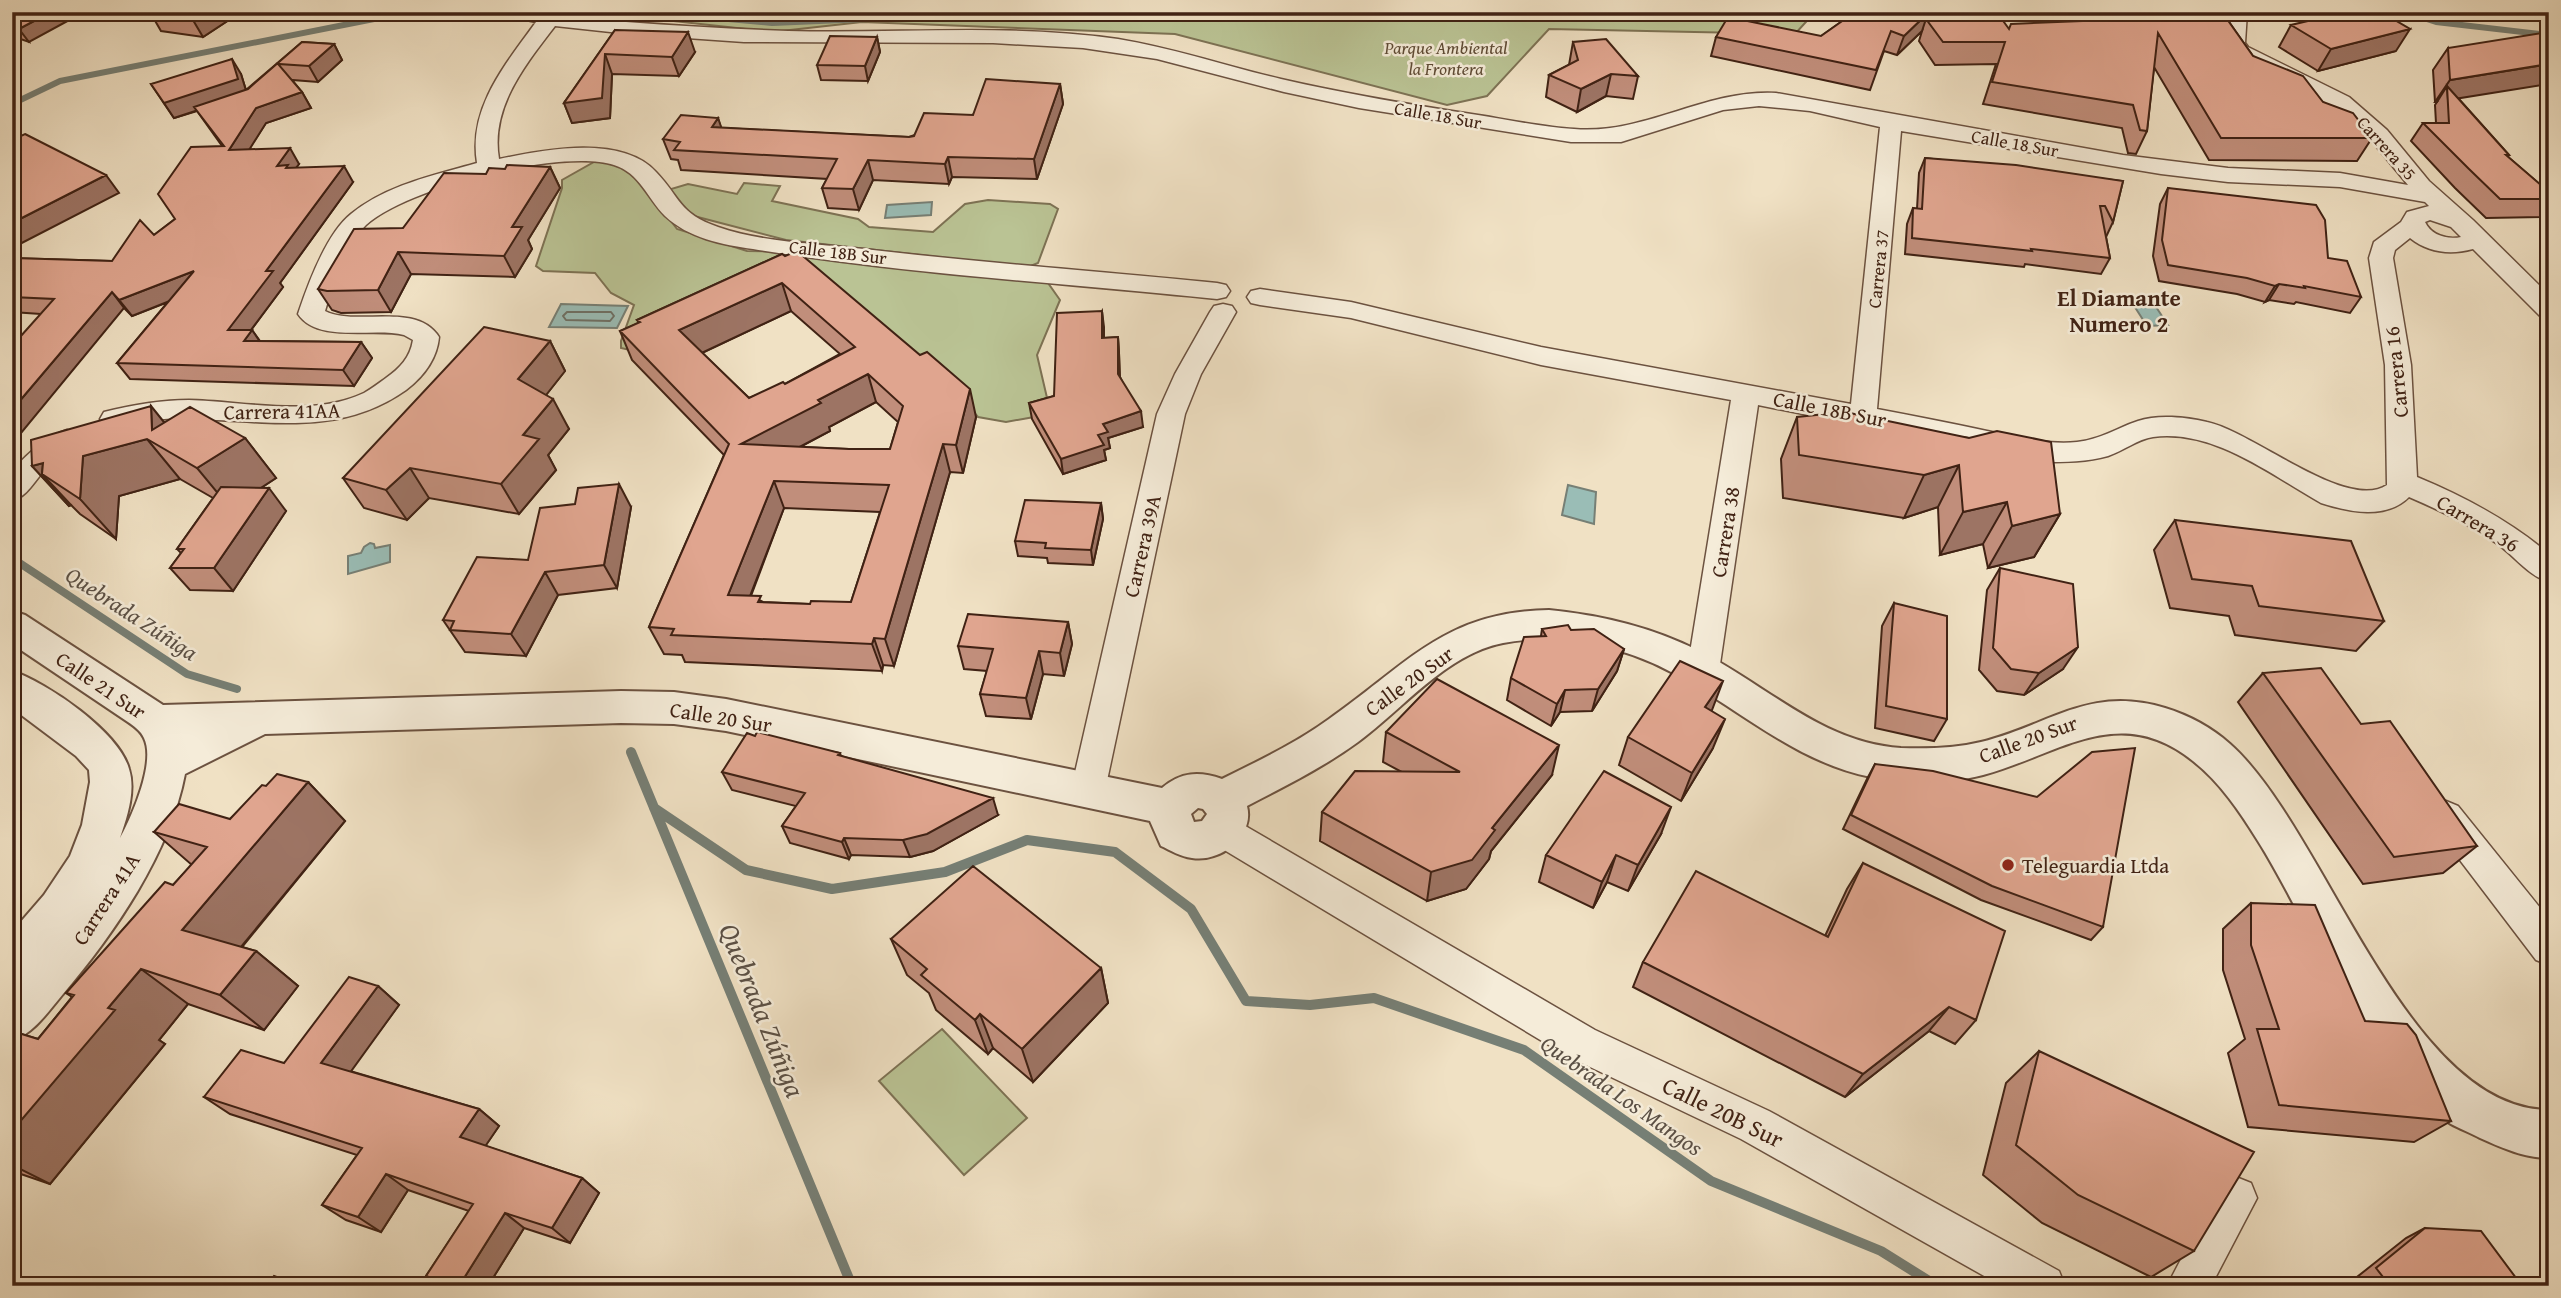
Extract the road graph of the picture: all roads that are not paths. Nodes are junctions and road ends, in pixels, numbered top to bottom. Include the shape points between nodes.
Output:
1 (514, 12) edge
2 (2237, 12) edge
3 (549, 19) junction
4 (1891, 123) junction
5 (489, 167) junction
6 (2415, 211) junction
7 (2464, 234) junction
8 (1220, 302) junction
9 (2549, 310) edge
10 (1746, 393) junction
11 (1863, 415) junction
12 (12, 491) edge
13 (2394, 491) junction
14 (2549, 571) edge
15 (12, 625) edge
16 (1703, 671) junction
17 (12, 687) edge
18 (263, 716) junction
19 (155, 721) junction
20 (166, 765) junction
21 (2424, 787) edge
22 (1088, 790) junction
23 (1222, 815) junction
24 (2549, 948) edge
25 (12, 965) edge
26 (12, 1019) edge
27 (2549, 1134) edge
28 (2236, 1198) edge
29 (2044, 1286) edge
30 (2188, 1286) edge

1 - 3 street, Calle 18 Sur
2 - 6 street, Carrera 35 via 2235,43 2241,51 2341,102 2379,135
3 - 4 street, Calle 18 Sur via 741,36 993,35 1117,45 1361,102 1566,135 1639,133 1731,101 1757,99
3 - 5 street via 503,84 492,109 483,149
4 - 6 street, Calle 18 Sur via 2201,172 2385,184
4 - 11 street, Carrera 37
5 - 8 street, Calle 18B Sur via 562,155 617,158 650,176 674,212 694,226 722,235
5 - 12 street, Carrera 41AA via 370,211 351,228 318,291 311,314 320,321 393,323 415,327 426,337 425,351 393,389 350,410 331,412 123,415 59,444 36,462
6 - 7 street, Calle 18 Sur
6 - 7 street, Carrera 35
6 - 13 street, Carrera 16 via 2383,247 2381,258 2398,365
7 - 9 street, Carrera 35 via 2500,260
8 - 10 street, Calle 18B Sur via 1238,315 1253,311 1260,297 1351,310 1541,356
8 - 22 street, Carrera 39A via 1171,414
10 - 11 street, Calle 18B Sur
10 - 16 street, Carrera 38
11 - 13 street, Calle 18B Sur via 2043,452 2101,448 2147,428 2206,431 2332,496 2362,502
13 - 14 street, Carrera 36 via 2451,503 2508,536
15 - 19 street, Calle 21 Sur
16 - 23 street, Calle 20 Sur via 1594,629 1543,623 1496,629 1443,651 1343,730
16 - 27 street, Calle 20 Sur via 1821,746 1875,764 1932,765 1982,758 2087,718 2128,715 2172,726 2201,744 2235,775 2275,829 2375,1004 2446,1092 2490,1121
17 - 25 street, Carrera 41A via 93,746 108,766 111,792 94,856 72,893
18 - 19 street, Calle 20 Sur
18 - 20 street, Calle 20 Sur
18 - 22 street, Calle 20 Sur via 674,708
19 - 20 street, Carrera 41A via 166,742
20 - 26 street, Carrera 41A via 140,846 117,888 65,960
21 - 24 street
22 - 23 street, Calle 20 Sur via 1171,808 1171,825 1184,838 1205,840
23 - 29 street, Calle 20B Sur via 1581,1044 1755,1125
28 - 30 street

